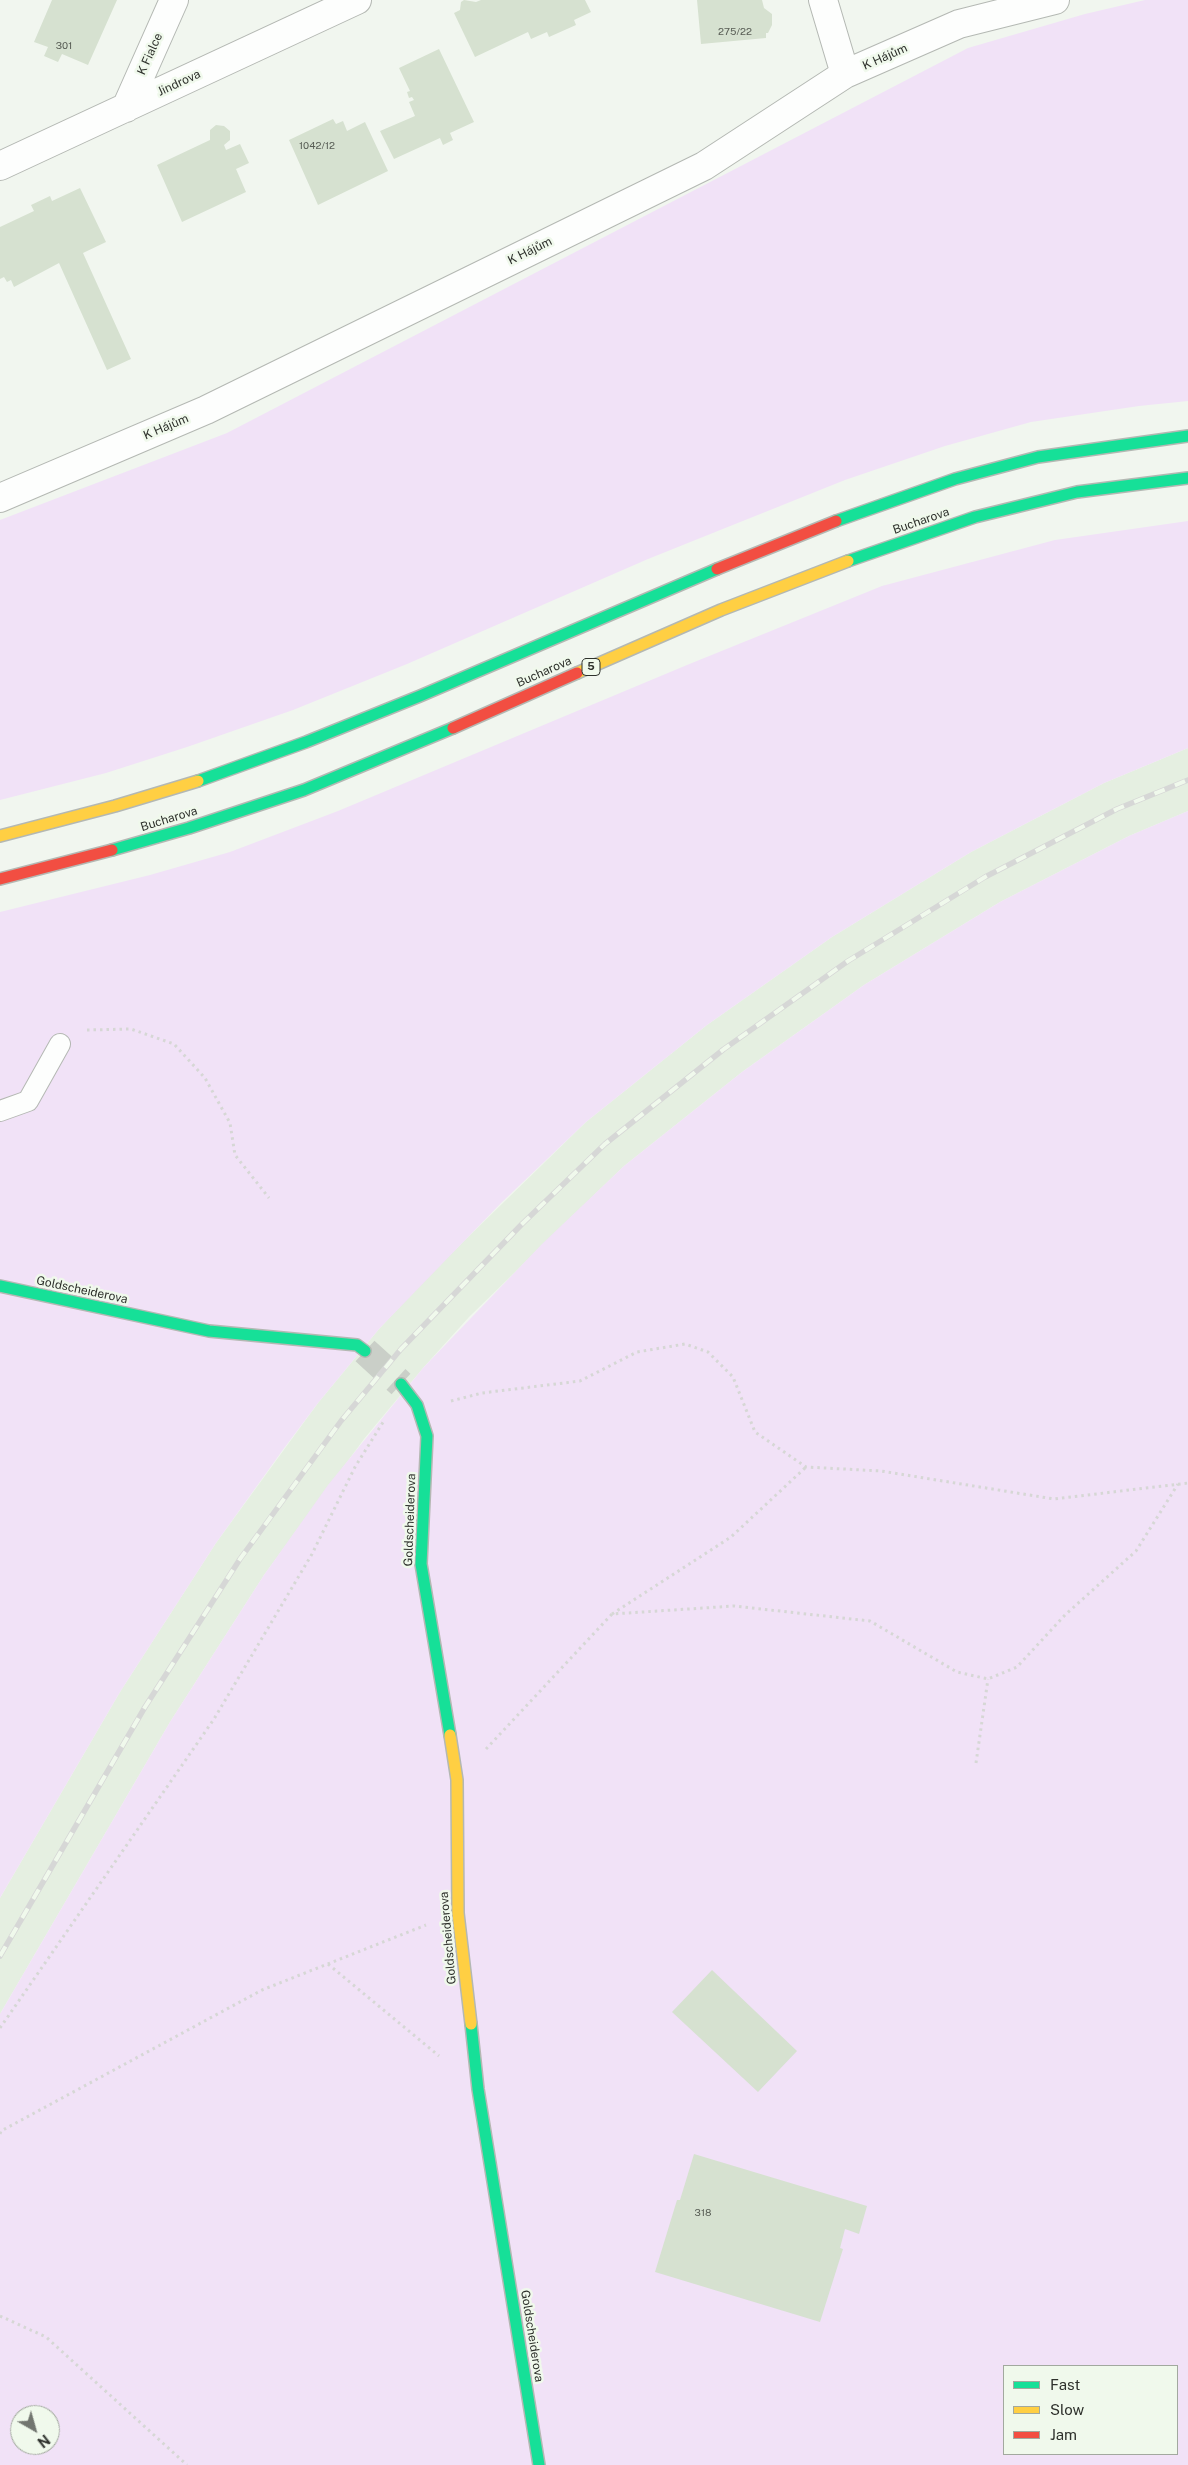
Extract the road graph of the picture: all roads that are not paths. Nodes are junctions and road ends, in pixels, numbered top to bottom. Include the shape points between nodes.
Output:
1 (174, 0) edge
2 (357, 0) edge
3 (823, 0) edge
4 (842, 0) edge
5 (1055, 0) edge
6 (841, 64) junction
7 (126, 108) junction
8 (0, 166) edge
9 (1188, 436) edge
10 (1188, 478) edge
11 (0, 498) edge
12 (0, 836) edge
13 (0, 879) edge
14 (60, 1044) road end
15 (0, 1111) edge
16 (0, 1286) edge
17 (365, 1352) tunnel mouth
18 (402, 1384) tunnel mouth
19 (539, 2465) edge

1 - 7 street, K Fialce
2 - 7 street, Jindrova
3 - 6 street
4 - 6 street
5 - 6 street, K Hájům via 959,24
6 - 11 street, K Hájům via 704,166 206,410
7 - 8 street, Jindrova
9 - 12 main road via 1038,457 955,479 884,503 662,591 306,742 198,781
10 - 13 main road, Bucharova / 5 via 1077,492 975,517 888,546 721,610 304,790 189,828
14 - 15 lane via 28,1101
16 - 17 main road, Goldscheiderova via 209,1332 357,1345
18 - 19 main road, Goldscheiderova via 418,1409 427,1436 421,1564 457,1780 458,1913 478,2088

